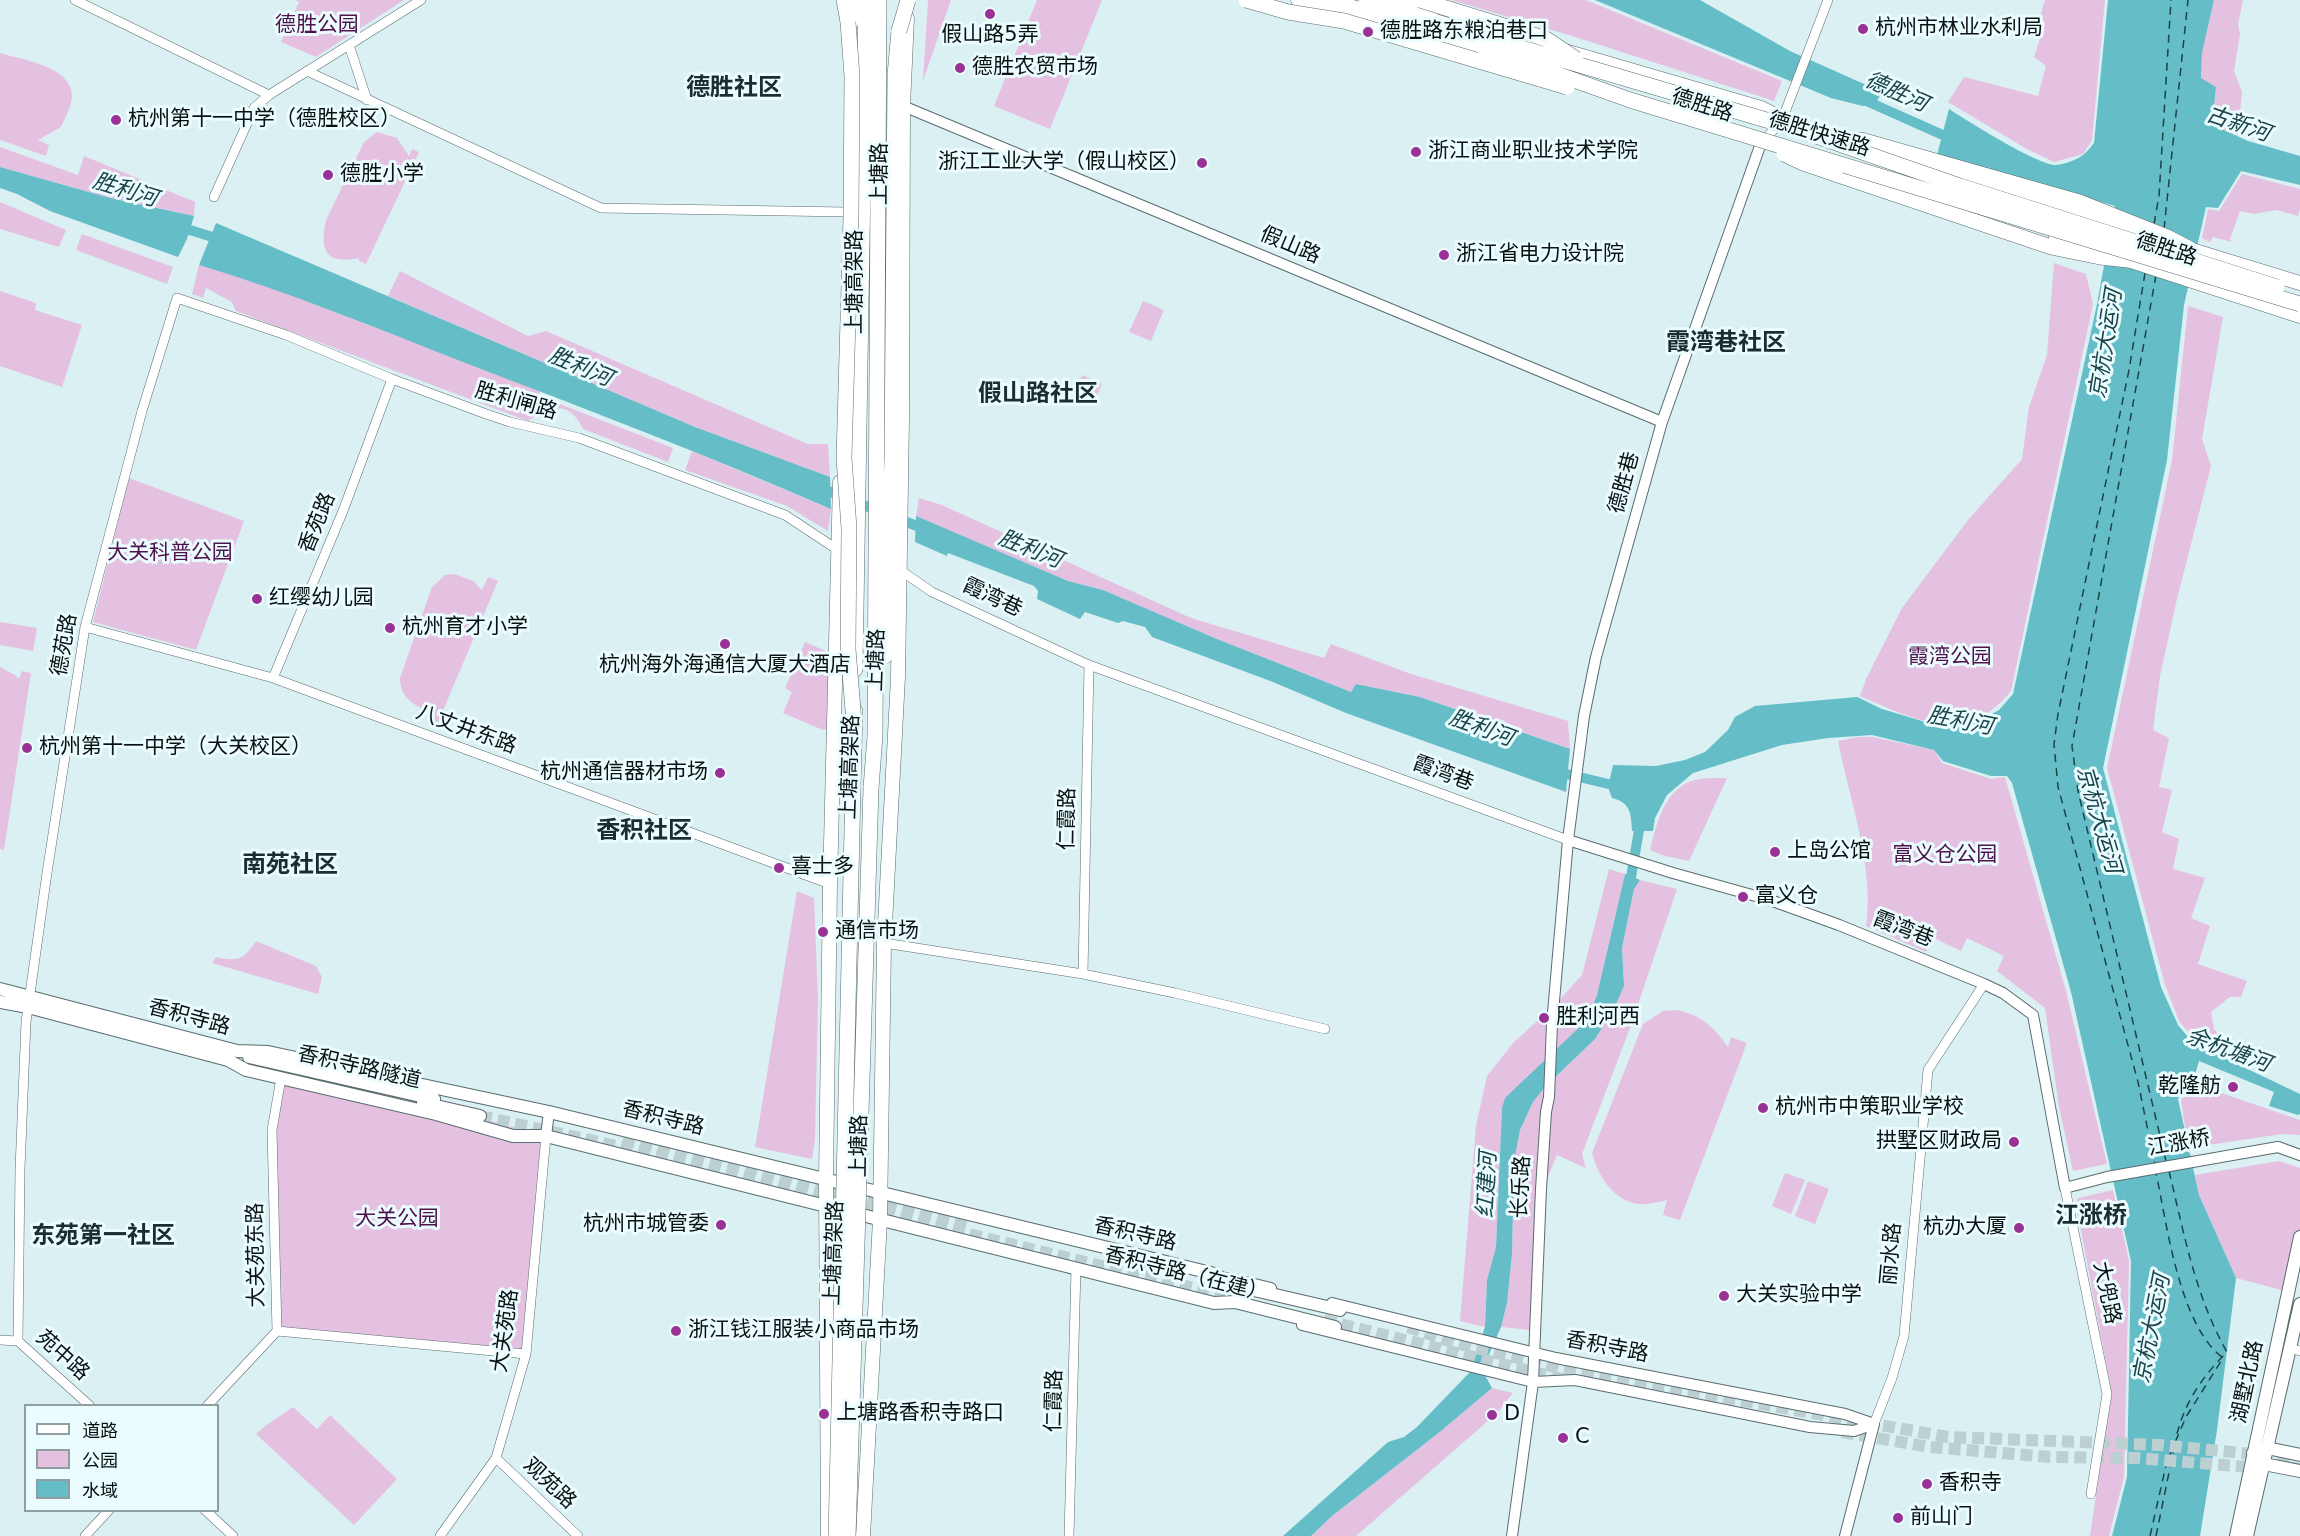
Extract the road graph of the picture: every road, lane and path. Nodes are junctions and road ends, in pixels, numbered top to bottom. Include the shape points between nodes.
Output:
1 (75, 0) edge
2 (421, 0) edge
3 (844, 0) edge
4 (853, 0) edge
5 (866, 0) edge
6 (879, 0) edge
7 (908, 0) edge
8 (1246, 0) edge
9 (1269, 0) edge
10 (1298, 0) edge
11 (1328, 0) edge
12 (1366, 0) edge
13 (1397, 0) edge
14 (1420, 0) edge
15 (1828, 0) edge
16 (1344, 21) junction
17 (349, 45) junction
18 (1591, 68) junction
19 (307, 71) junction
20 (269, 95) junction
21 (367, 100) junction
22 (1630, 100) junction
23 (903, 106) junction
24 (1786, 123) junction
25 (1744, 134) junction
26 (1760, 146) junction
27 (214, 198) dead end
28 (847, 212) junction
29 (2190, 249) junction
30 (2128, 260) junction
31 (2300, 283) edge
32 (2300, 294) edge
33 (177, 298) joint
34 (2300, 304) edge
35 (2300, 316) edge
36 (392, 380) junction
37 (1662, 422) junction
38 (838, 550) junction
39 (900, 570) junction
40 (85, 627) junction
41 (1089, 665) junction
42 (273, 678) junction
43 (854, 722) junction
44 (874, 736) junction
45 (1568, 840) junction
46 (830, 884) junction
47 (884, 943) junction
48 (1083, 974) junction
49 (1984, 984) junction
50 (0, 989) edge
51 (0, 1002) edge
52 (29, 1002) junction
53 (1325, 1029) dead end
54 (237, 1051) junction
55 (228, 1060) junction
56 (281, 1078) junction
57 (549, 1112) junction
58 (546, 1136) junction
59 (2300, 1155) edge
60 (826, 1179) junction
61 (2065, 1188) junction
62 (880, 1194) junction
63 (826, 1207) junction
64 (880, 1220) junction
65 (2300, 1237) edge
66 (1076, 1268) junction
67 (1210, 1273) junction
68 (1214, 1303) junction
69 (2300, 1305) edge
70 (1340, 1310) dead end
71 (1335, 1327) tunnel mouth
72 (277, 1331) junction
73 (0, 1340) edge
74 (18, 1341) junction
75 (2295, 1350) edge
76 (1533, 1352) junction
77 (526, 1354) junction
78 (1482, 1370) joint
79 (1533, 1382) junction
80 (88, 1404) edge
81 (209, 1404) edge
82 (838, 1411) junction
83 (1874, 1424) junction
84 (2267, 1448) junction
85 (2253, 1453) junction
86 (850, 1455) junction
87 (2300, 1455) edge
88 (496, 1458) junction
89 (2264, 1464) junction
90 (2300, 1471) edge
91 (2091, 1494) dead end
92 (107, 1512) edge
93 (207, 1512) edge
94 (85, 1536) edge
95 (233, 1536) edge
96 (440, 1536) edge
97 (578, 1536) edge
98 (827, 1536) edge
99 (836, 1536) edge
100 (848, 1536) edge
101 (854, 1536) edge
102 (863, 1536) edge
103 (1070, 1536) edge
104 (1512, 1536) edge
105 (1845, 1536) edge
106 (2236, 1536) edge
107 (2247, 1536) edge

1 - 20 street
2 - 17 street
3 - 43 highway, bridge via 852,76 844,458 849,528 848,650
4 - 28 main road, 上塘路
5 - 43 highway, 上塘高架路, bridge
6 - 44 highway, 上塘高架路
7 - 23 main road, 上塘路
7 - 44 highway, bridge via 898,32 895,75 892,458 884,667
8 - 16 highway, bridge
9 - 16 highway, bridge
10 - 26 main road, 德胜路 via 1549,76
11 - 22 highway, 德胜快速路, bridge via 1484,48
12 - 18 highway, 德胜快速路, bridge
13 - 24 main road, 德胜路 via 1761,108
14 - 18 highway, bridge via 1546,39
15 - 24 street
16 - 22 highway, bridge via 1569,88
17 - 19 street
17 - 21 street
18 - 24 highway, 德胜快速路, bridge
19 - 20 street
19 - 21 street
20 - 27 street via 254,108
21 - 28 street via 602,208
22 - 25 highway, 德胜快速路, bridge
23 - 37 street, 假山路
23 - 39 main road, 上塘路
24 - 26 street
24 - 29 main road, 德胜路
24 - 29 highway, bridge via 1861,140 2079,202
24 - 32 highway, 德胜快速路, bridge via 1960,186
25 - 30 highway, bridge via 1803,163 2051,247
25 - 34 highway, 德胜快速路, bridge
26 - 30 main road, 德胜路
26 - 37 street, 德胜巷
28 - 38 main road, 上塘路
29 - 31 main road, 德胜路
30 - 35 main road, 德胜路
33 - 36 street, 胜利闸路 via 286,335
33 - 40 street, 德苑路 via 141,411
36 - 38 street, 胜利闸路 via 510,422 579,438 785,515
36 - 42 street, 香苑路 via 343,511
37 - 45 street, 德胜巷 via 1596,657
38 - 46 main road, 上塘路
39 - 41 street, 霞湾巷 via 932,592
39 - 47 main road, 上塘路
40 - 42 street, 八丈井东路
40 - 52 street, 德苑路
41 - 45 street, 霞湾巷
41 - 48 street, 仁霞路
42 - 46 street, 八丈井东路
43 - 82 highway, 上塘高架路, bridge
44 - 86 highway, 上塘高架路, bridge
45 - 49 street, 霞湾巷 via 1770,900
45 - 76 street, 长乐路 via 1540,1189
46 - 60 main road, 上塘路
47 - 48 street
47 - 62 main road, 上塘路
48 - 53 street
49 - 61 street, 大兜路 via 2003,993 2032,1016
49 - 83 street, 丽水路 via 1928,1070 1904,1336
50 - 52 main road, 香积寺路
51 - 52 main road, 香积寺路
52 - 54 main road, 香积寺路
52 - 55 main road, 香积寺路
52 - 74 street, 苑中路 via 20,1169
54 - 55 main road, 香积寺路隧道 via 481,1113
54 - 57 main road, 香积寺路 via 268,1052
55 - 56 main road, 香积寺路 via 246,1070
56 - 58 main road, 香积寺路 via 513,1136
56 - 72 street, 大关苑东路 via 272,1130
57 - 58 street, 大关苑路
57 - 60 main road, 香积寺路
58 - 63 main road, 香积寺路
58 - 77 street, 大关苑路
59 - 61 street, 江涨桥 via 2277,1148 2107,1176
60 - 62 main road, 香积寺路
60 - 63 main road, 上塘路
61 - 91 street, 大兜路 via 2107,1394
62 - 64 main road, 上塘路
62 - 67 main road, 香积寺路
63 - 64 main road, 香积寺路
63 - 98 main road, 上塘路
64 - 66 main road, 香积寺路（在建）
64 - 102 main road, 上塘路
65 - 85 main road, 湖墅北路
66 - 68 main road, 香积寺路（在建）
66 - 103 street, 仁霞路
67 - 70 main road via 1241,1287
67 - 76 street, 香积寺路
68 - 71 main road via 1234,1302
68 - 78 street, 香积寺路（在建）
69 - 75 main road, 湖墅北路
72 - 77 street
72 - 81 street, 大关苑东路
73 - 74 street
74 - 80 street, 苑中路
75 - 84 main road, 湖墅北路
76 - 79 street, 长乐路
76 - 83 street, 香积寺路 via 1845,1414
77 - 88 street, 大关苑路
78 - 79 street, 香积寺路
79 - 83 street, 香积寺路 via 1575,1380 1810,1427 1854,1431
79 - 104 street, 长乐路
82 - 98 highway, bridge
82 - 99 highway, 上塘高架路, bridge
83 - 105 street, 丽水路
84 - 85 main road
84 - 87 main road
84 - 89 main road, 湖墅北路
85 - 89 main road
85 - 106 main road, 湖墅北路
86 - 100 highway, 上塘高架路, bridge
86 - 101 highway, bridge
88 - 96 street, 大关苑路
88 - 97 street, 观苑路
89 - 90 main road
89 - 107 main road, 湖墅北路
92 - 94 street
93 - 95 street

